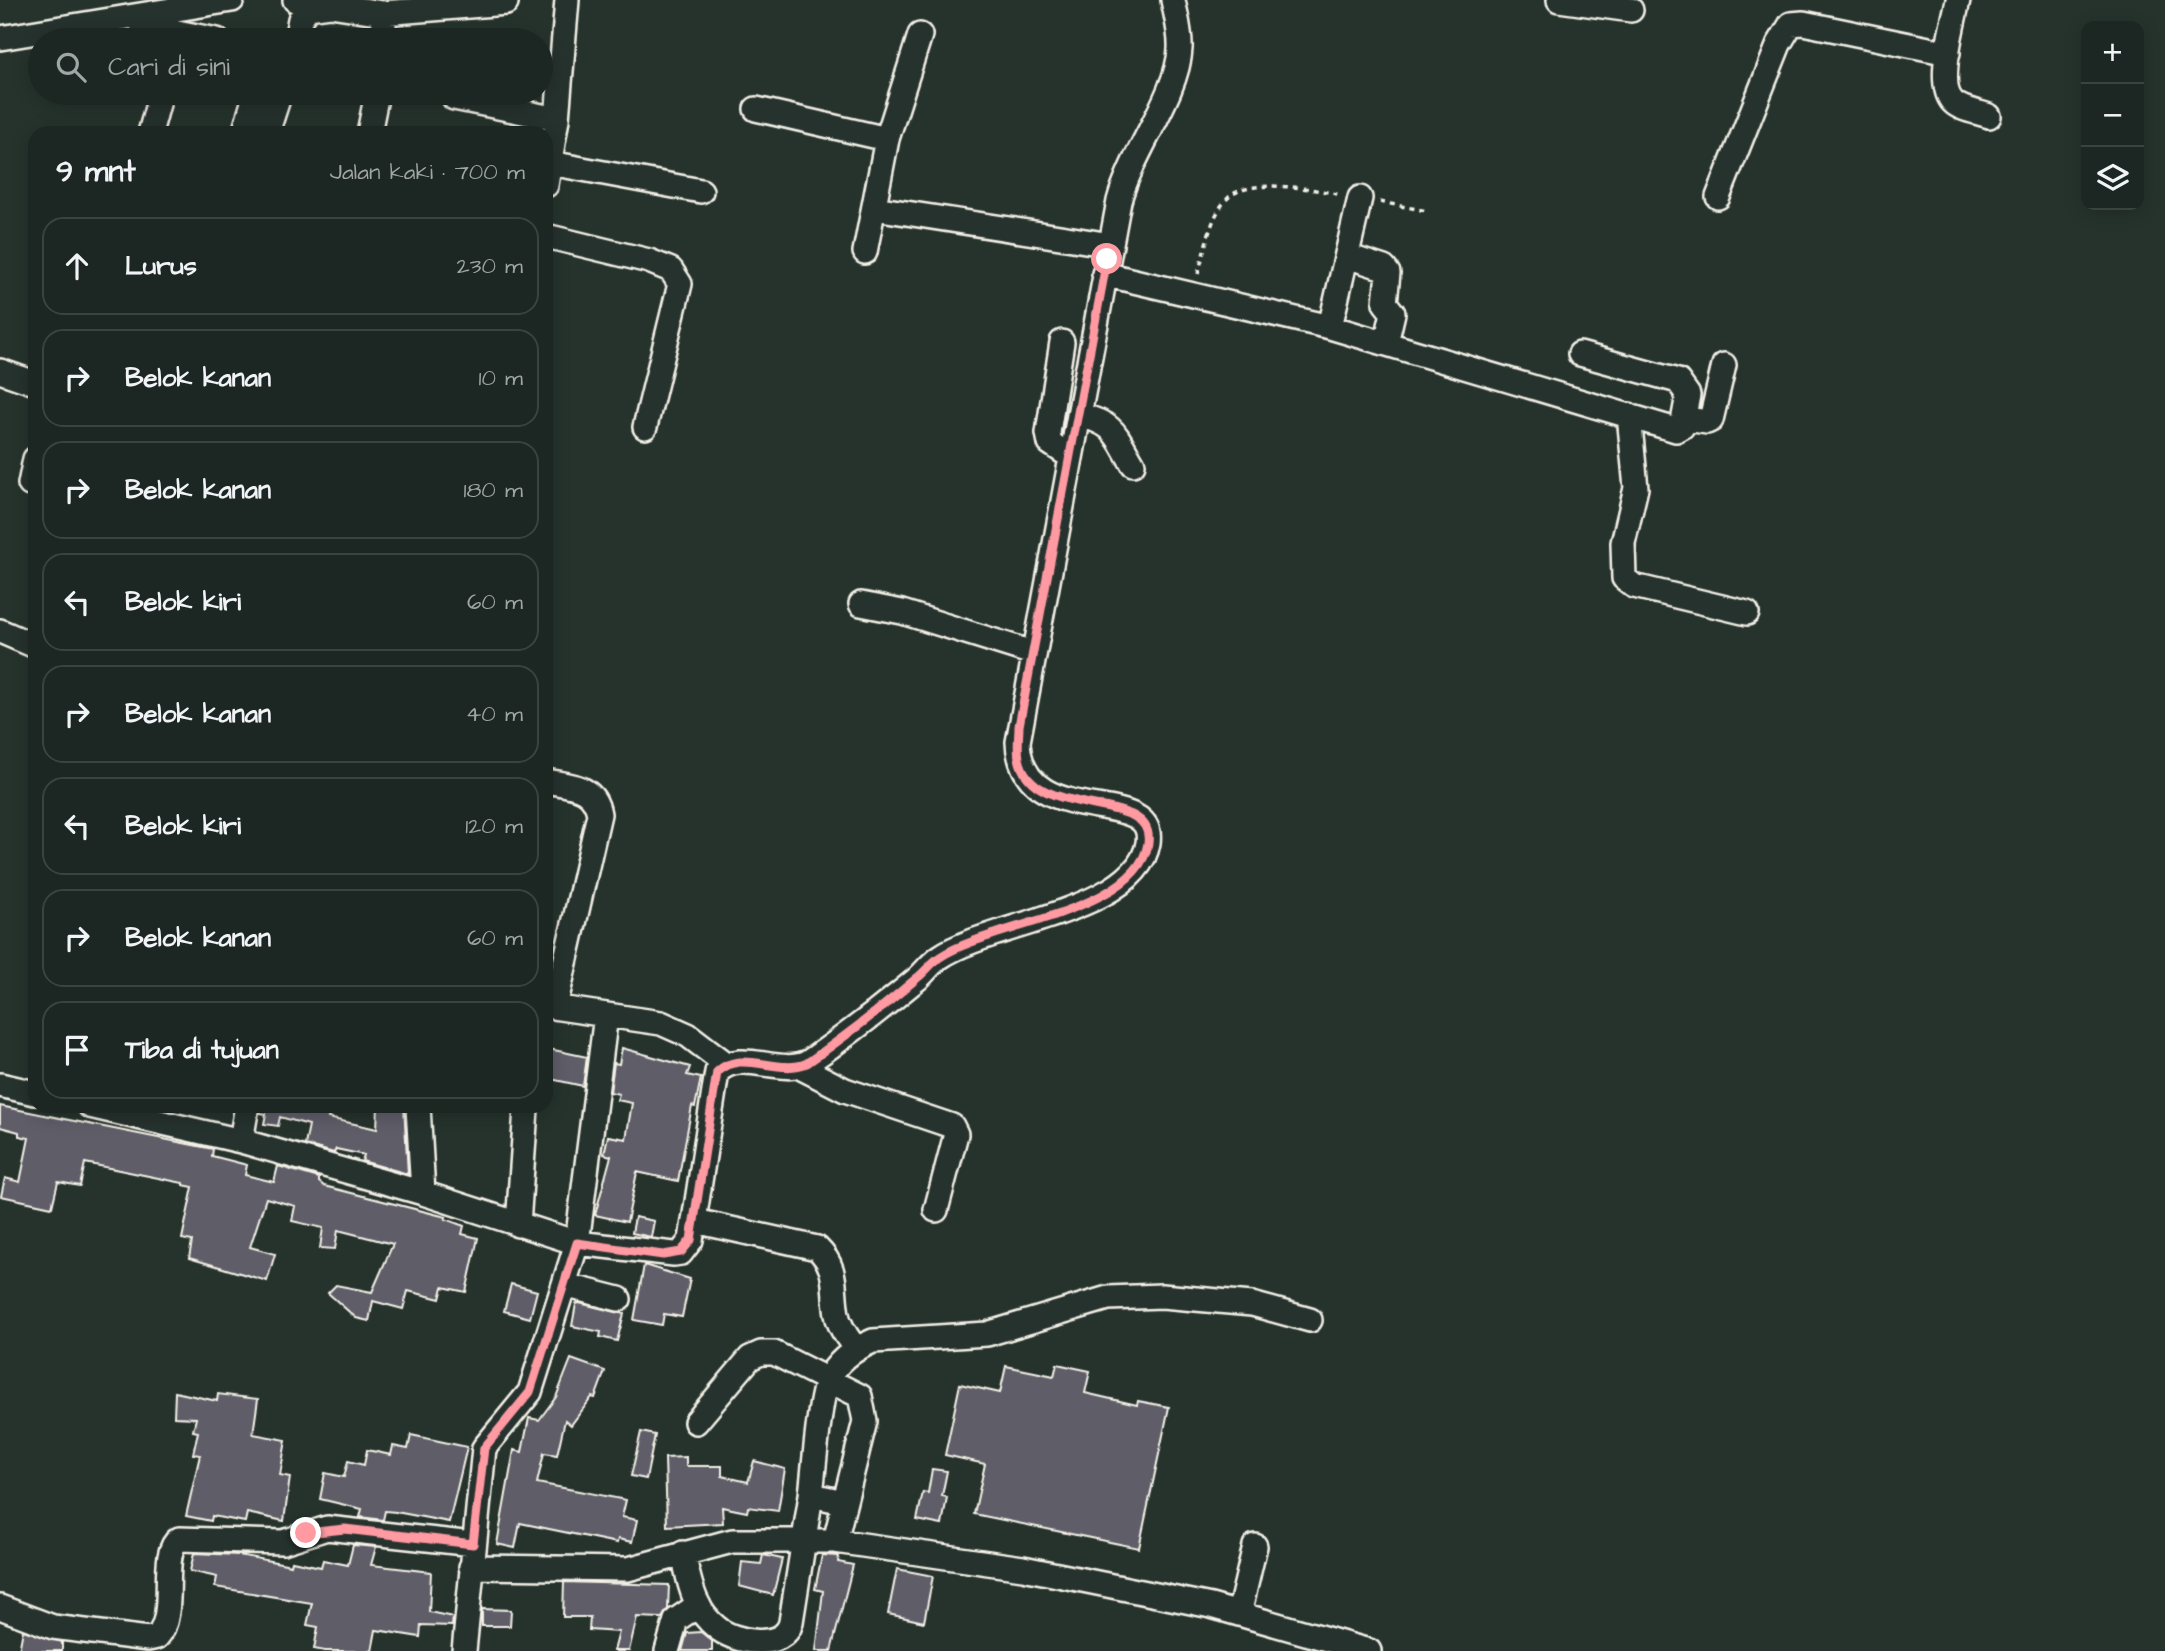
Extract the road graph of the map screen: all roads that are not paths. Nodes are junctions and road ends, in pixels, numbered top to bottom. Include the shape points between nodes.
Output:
1 (232, 0) edge
2 (567, 0) edge
3 (1173, 0) edge
4 (1958, 0) edge
5 (1573, 1) edge
6 (506, 3) dead end
7 (301, 4) edge
8 (183, 10) junction
9 (1631, 10) dead end
10 (383, 13) junction
11 (142, 25) dead end
12 (65, 28) edge
13 (151, 28) edge
14 (178, 28) edge
15 (298, 28) edge
16 (385, 28) edge
17 (28, 34) edge
18 (920, 35) dead end
19 (0, 38) edge
20 (1948, 53) junction
21 (158, 105) edge
22 (252, 105) edge
23 (276, 105) edge
24 (375, 105) edge
25 (488, 105) edge
26 (756, 109) dead end
27 (1989, 116) dead end
28 (557, 119) junction
29 (152, 126) edge
30 (246, 126) edge
31 (269, 126) edge
32 (370, 126) edge
33 (887, 139) junction
34 (553, 143) edge
35 (553, 175) edge
36 (701, 191) dead end
37 (1718, 197) dead end
38 (1360, 198) road end
39 (874, 208) junction
40 (553, 238) edge
41 (1111, 245) junction
42 (866, 252) dead end
43 (1346, 256) junction
44 (1104, 274) junction
45 (1330, 327) junction
46 (1062, 342) dead end
47 (1386, 343) junction
48 (1580, 354) dead end
49 (1724, 365) dead end
50 (0, 371) edge
51 (28, 381) edge
52 (1079, 415) junction
53 (1629, 415) junction
54 (1686, 419) junction
55 (645, 427) dead end
56 (1071, 457) junction
57 (1133, 464) dead end
58 (861, 604) dead end
59 (1747, 613) dead end
60 (0, 631) edge
61 (28, 643) edge
62 (1033, 653) junction
63 (553, 782) edge
64 (553, 994) edge
65 (553, 1006) edge
66 (607, 1015) junction
67 (726, 1064) junction
68 (800, 1067) junction
69 (0, 1085) edge
70 (28, 1091) edge
71 (120, 1113) edge
72 (246, 1113) edge
73 (418, 1113) edge
74 (526, 1113) edge
75 (241, 1141) junction
76 (423, 1192) junction
77 (936, 1210) dead end
78 (695, 1221) junction
79 (518, 1225) junction
80 (577, 1243) junction
81 (564, 1286) junction
82 (620, 1299) dead end
83 (1310, 1320) dead end
84 (855, 1348) junction
85 (827, 1381) junction
86 (696, 1422) dead end
87 (811, 1495) junction
88 (844, 1502) junction
89 (802, 1541) junction
90 (835, 1541) junction
91 (473, 1544) junction
92 (1255, 1546) dead end
93 (682, 1553) junction
94 (471, 1567) junction
95 (698, 1605) junction
96 (0, 1607) edge
97 (1240, 1614) junction
98 (464, 1651) edge
99 (667, 1651) edge
100 (1369, 1651) edge

1 - 8 street
2 - 28 street
3 - 41 street via 1180,49 1175,74 1128,169
4 - 20 street
5 - 9 street
6 - 10 street
7 - 10 street
7 - 15 street
8 - 12 street
8 - 14 street
10 - 16 street
11 - 13 street
17 - 19 street
18 - 33 street
20 - 27 street via 1945,80 1952,101
20 - 37 street via 1791,24
21 - 29 street
22 - 30 street
23 - 31 street
24 - 32 street
25 - 28 street
26 - 33 street
28 - 34 street
33 - 39 street
35 - 36 street
38 - 43 street
39 - 41 street
39 - 42 street
40 - 55 street via 649,261 671,270 680,284
41 - 44 street
43 - 45 street
43 - 47 street via 1388,273 1385,303 1393,313
44 - 45 street
44 - 52 street
45 - 47 street
46 - 56 street via 1048,433 1050,443
47 - 53 street
48 - 54 street via 1678,381 1688,396
49 - 54 street via 1712,419
50 - 51 street
52 - 56 street
52 - 57 street via 1111,427
53 - 54 street via 1676,430
53 - 59 street via 1636,488 1623,543 1624,578 1634,586
56 - 62 street
58 - 62 street via 902,612
60 - 61 street
62 - 68 street via 1019,734 1023,771 1039,789 1051,794 1129,811 1142,820 1148,830 1144,855 1120,884 1088,902 966,943 940,957
63 - 64 street via 587,789 599,814
65 - 66 street
66 - 67 street via 675,1028
66 - 80 street
67 - 68 street
67 - 78 street via 715,1077
68 - 77 street via 845,1090 952,1126 956,1134
69 - 70 street
71 - 75 street
72 - 75 street
73 - 76 street
74 - 79 street
75 - 76 street
76 - 79 street
78 - 80 street via 691,1240 674,1254
78 - 84 street via 817,1248 836,1276 836,1315
79 - 80 street
80 - 81 street
81 - 82 street
81 - 91 street via 530,1392 484,1448
83 - 84 street via 1252,1304 1162,1296 1108,1298 987,1334 873,1341
84 - 85 street
85 - 86 street via 774,1353 761,1353 750,1358
85 - 87 street
85 - 88 street via 860,1396 864,1407 865,1420
87 - 88 street
87 - 89 street
88 - 90 street
89 - 90 street
89 - 93 street via 732,1541
89 - 95 street via 790,1629 780,1639 764,1641 729,1634 717,1628
90 - 97 street via 1023,1568
91 - 94 street
91 - 96 street via 327,1528 283,1542 179,1539 171,1550 167,1622 157,1637 148,1639 53,1628
92 - 97 street
93 - 94 street via 628,1569
93 - 95 street
94 - 98 street
95 - 99 street via 676,1620
97 - 100 street

